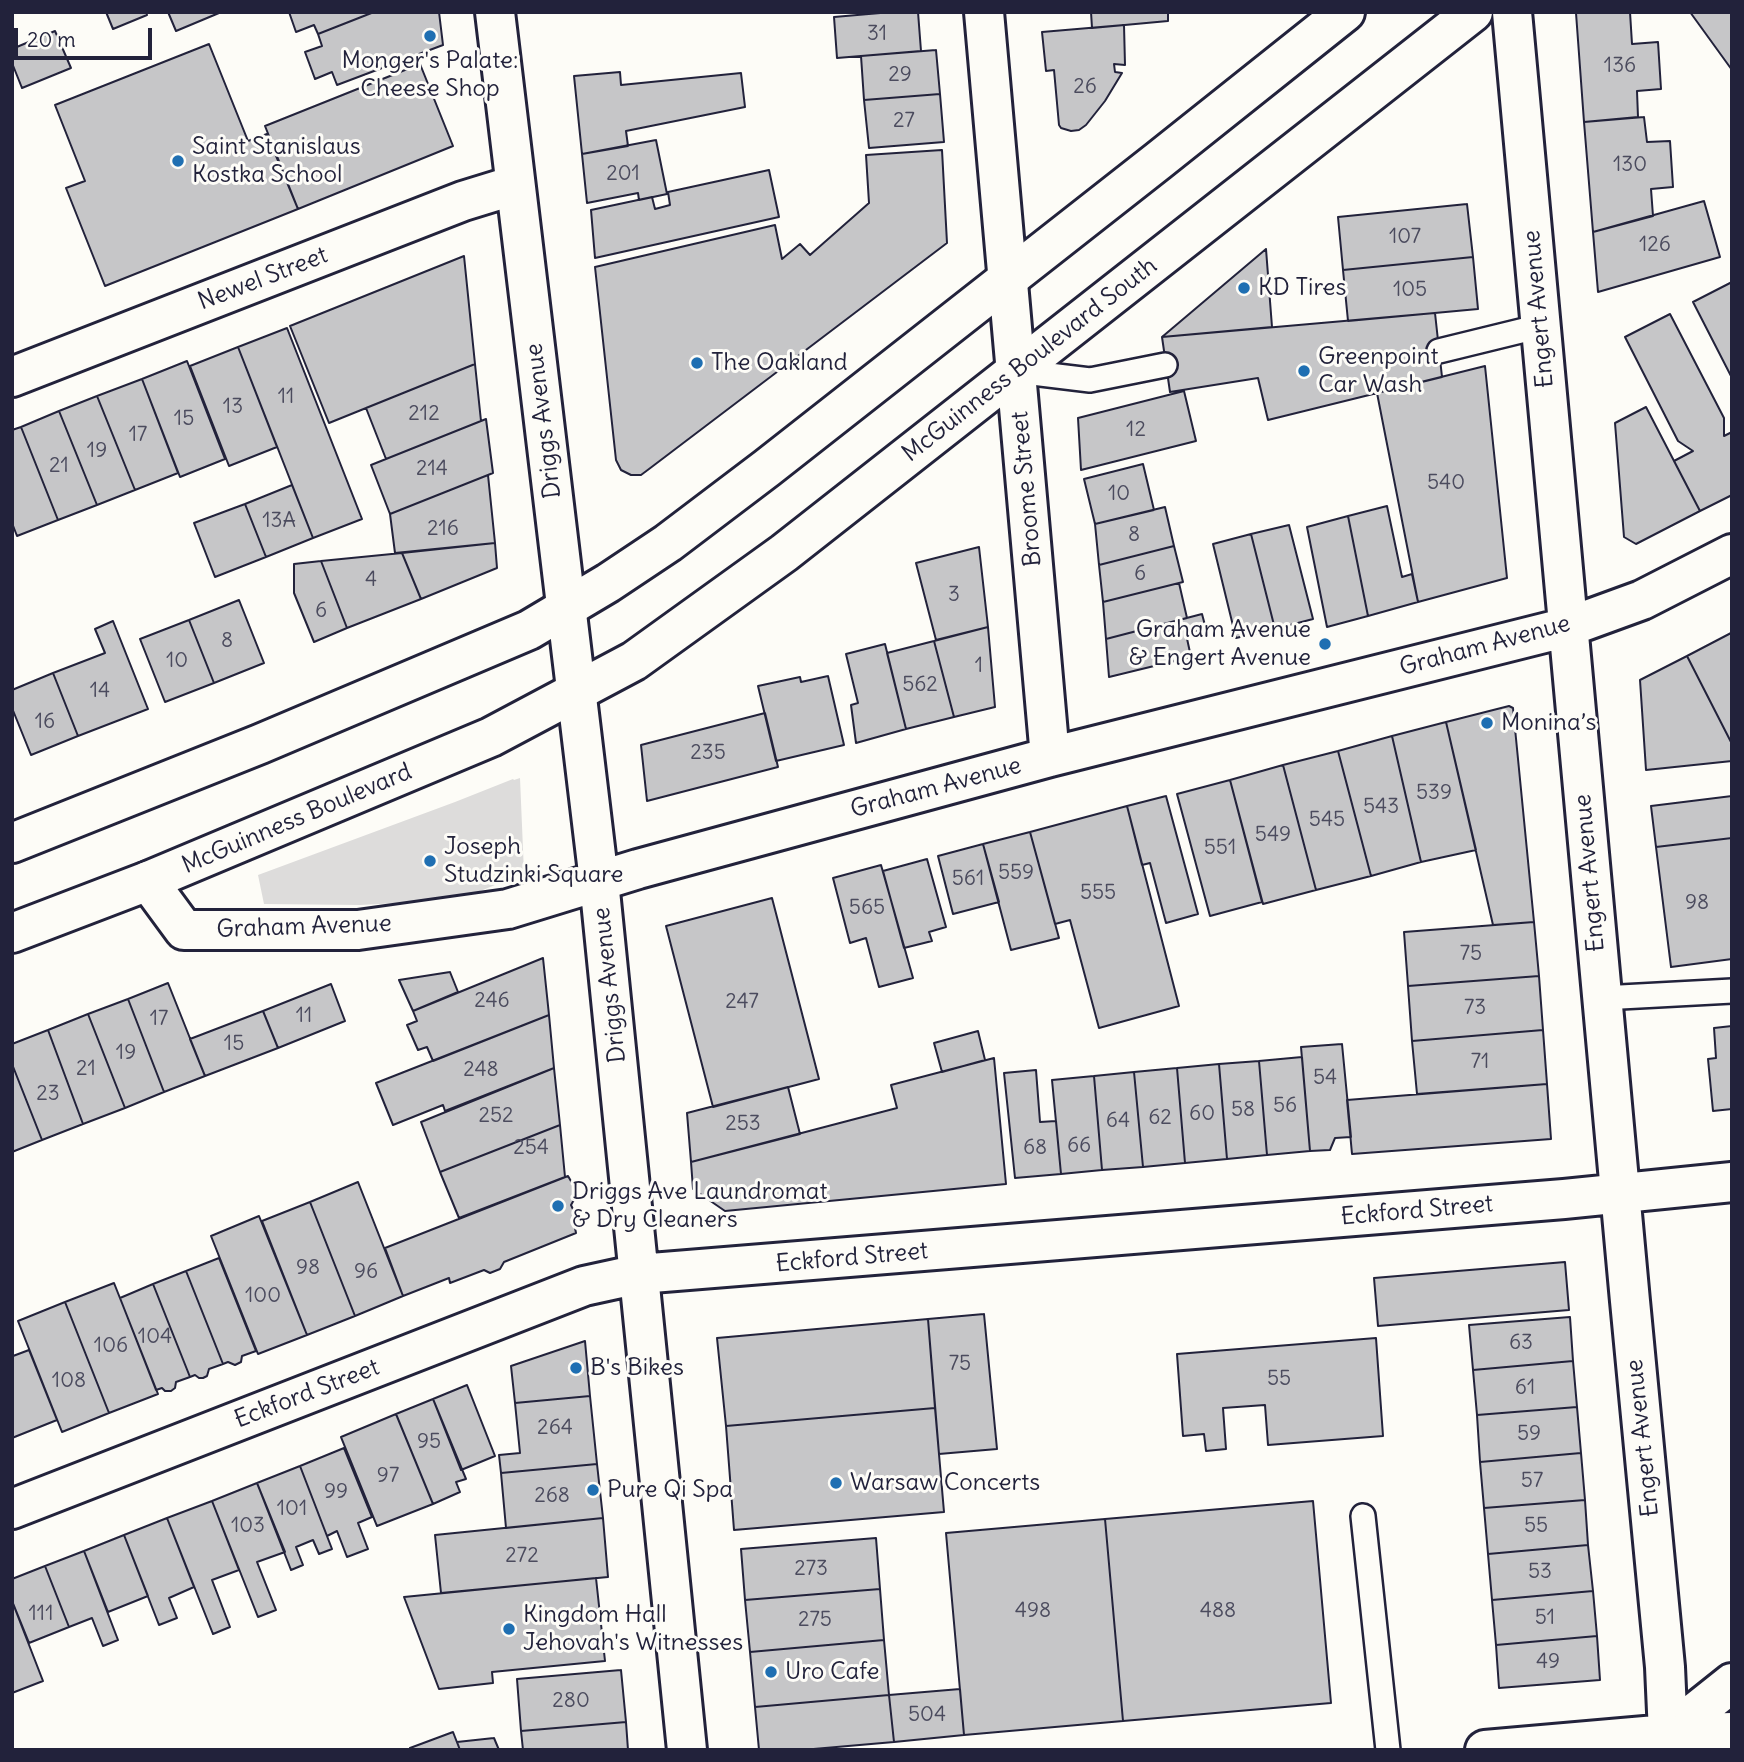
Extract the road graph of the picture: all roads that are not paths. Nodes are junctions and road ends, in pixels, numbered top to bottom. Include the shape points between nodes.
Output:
1 (495, 12) edge
2 (984, 12) edge
3 (1345, 12) edge
4 (1473, 12) edge
5 (1512, 12) edge
6 (515, 185) junction
7 (1008, 278) junction
8 (1541, 326) junction
9 (1439, 351) dead end
10 (1166, 365) dead end
11 (1016, 371) junction
12 (12, 377) edge
13 (1732, 554) edge
14 (566, 607) junction
15 (1568, 627) junction
16 (576, 692) junction
17 (1050, 757) junction
18 (12, 842) edge
19 (148, 881) junction
20 (599, 881) junction
21 (12, 933) edge
22 (1732, 991) edge
23 (1602, 999) junction
24 (1732, 1182) edge
25 (1621, 1194) junction
26 (639, 1274) junction
27 (12, 1510) edge
28 (1363, 1516) dead end
29 (1732, 1683) edge
30 (1732, 1732) edge
31 (1659, 1742) edge
32 (687, 1750) edge
33 (1388, 1750) edge
34 (1485, 1750) edge

1 - 6 street, Driggs Avenue
2 - 7 street, Broome Street
3 - 7 street
4 - 11 street, McGuinness Boulevard South
5 - 8 street, Engert Avenue
6 - 12 street, Newel Street via 463,201
6 - 14 street, Driggs Avenue
7 - 11 street, Broome Street
7 - 14 street via 668,543
8 - 9 lane
8 - 15 street, Engert Avenue
10 - 11 lane via 1090,380
11 - 16 street, McGuinness Boulevard South via 763,568 634,661
11 - 17 street, Broome Street
13 - 15 street, Graham Avenue via 1642,600
14 - 16 street, Driggs Avenue
14 - 18 street via 529,630
15 - 17 street, Graham Avenue
15 - 23 street, Engert Avenue
16 - 19 street, McGuinness Boulevard via 491,737
16 - 20 street, Driggs Avenue
17 - 20 street, Graham Avenue
19 - 20 street, Graham Avenue via 184,930 358,930 508,909
19 - 21 street, McGuinness Boulevard
20 - 26 street, Driggs Avenue
22 - 23 lane
23 - 25 street, Engert Avenue
24 - 25 street, Eckford Street
25 - 26 street, Eckford Street
25 - 31 street, Engert Avenue via 1665,1667
26 - 27 street, Eckford Street via 584,1286
26 - 32 street, Driggs Avenue
28 - 33 lane
29 - 31 street
30 - 31 street
31 - 34 street

